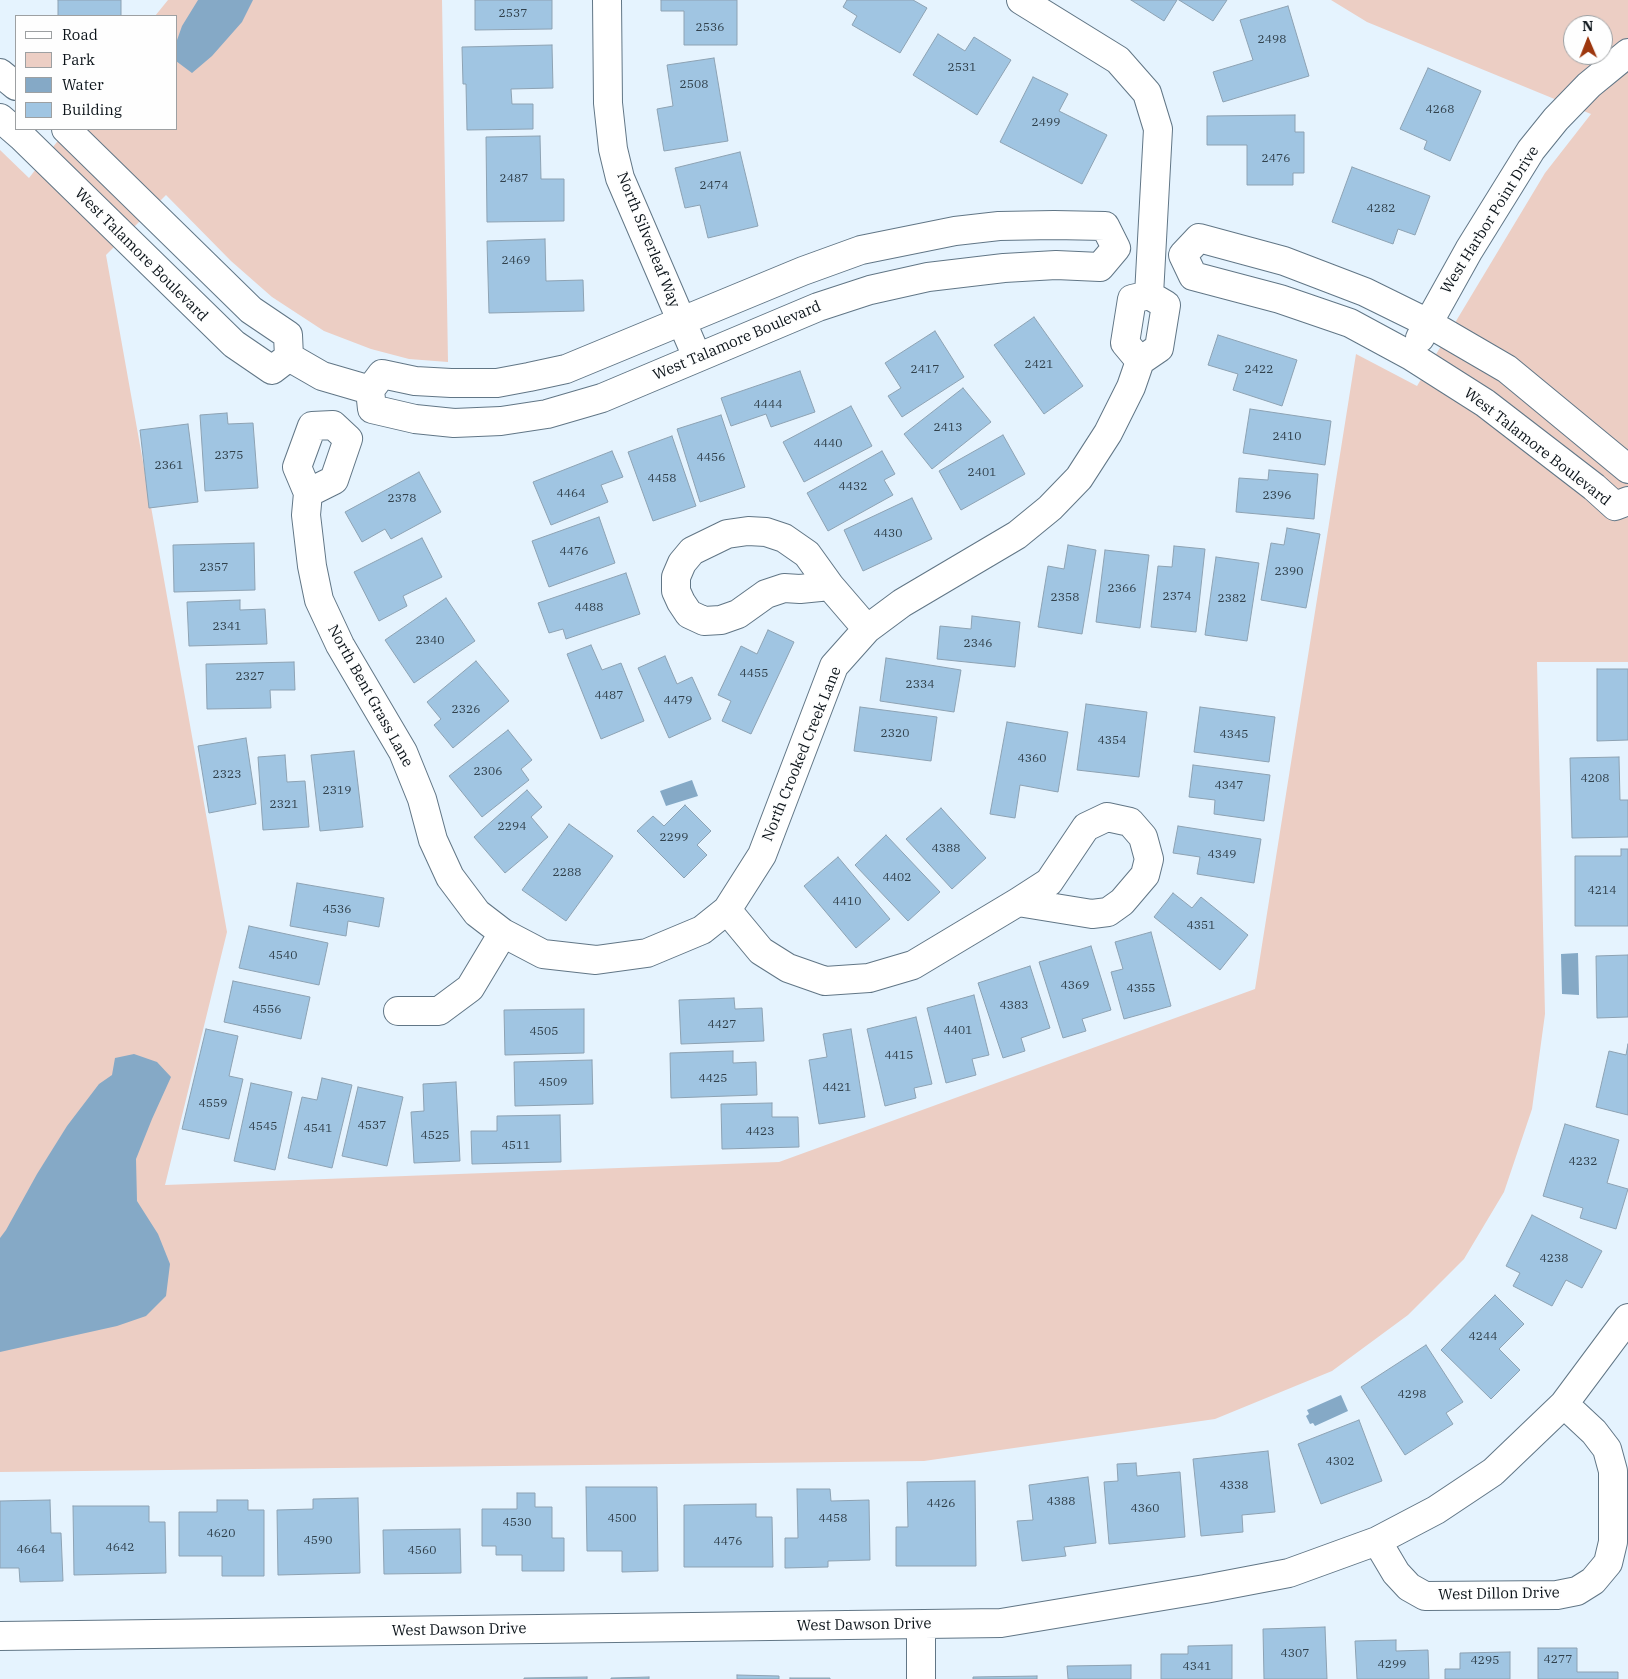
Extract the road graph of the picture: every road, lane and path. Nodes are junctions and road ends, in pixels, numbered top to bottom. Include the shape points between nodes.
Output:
1 (607, 0) edge
2 (1021, 0) edge
3 (1628, 53) edge
4 (0, 73) edge
5 (15, 85) edge
6 (0, 118) edge
7 (67, 130) edge
8 (1116, 248) junction
9 (1152, 252) junction
10 (1183, 255) junction
11 (681, 322) junction
12 (1428, 323) junction
13 (1411, 356) junction
14 (289, 357) junction
15 (697, 358) junction
16 (358, 387) junction
17 (333, 425) junction
18 (1628, 469) edge
19 (308, 493) junction
20 (1628, 501) edge
21 (830, 586) junction
22 (867, 629) junction
23 (1018, 902) junction
24 (727, 910) junction
25 (503, 933) junction
26 (398, 1011) dead end
27 (1628, 1318) edge
28 (1564, 1404) junction
29 (1377, 1541) junction
30 (921, 1625) junction
31 (0, 1636) edge
32 (922, 1679) edge

1 - 11 street, North Silverleaf Way via 608,103 613,148 620,178
2 - 9 street, North Crooked Creek Lane via 1118,60 1147,93 1158,129
3 - 12 street, West Harbor Point Drive via 1589,85 1531,150
4 - 5 street
6 - 14 street, West Talamore Boulevard via 234,344 272,370
7 - 14 street via 251,310 288,335
8 - 9 street
8 - 11 street via 1105,226 999,226 955,231 861,250
8 - 15 street, West Talamore Boulevard via 1100,267 1004,268 928,277 870,290 818,307
9 - 10 street
9 - 22 street, North Crooked Creek Lane via 1150,295 1132,300 1125,343 1140,361 1108,433 1079,478 1050,508 1016,535 902,603
10 - 12 street via 1199,238 1284,261 1365,292
10 - 13 street, West Talamore Boulevard via 1193,276 1280,299 1350,323
11 - 15 street, North Silverleaf Way
11 - 16 street via 566,369 529,378 497,383 451,384 382,374
12 - 13 street, West Harbor Point Drive
12 - 18 street via 1507,369
13 - 20 street, West Talamore Boulevard via 1485,403 1615,506
14 - 16 street via 322,376
15 - 16 street, West Talamore Boulevard via 602,398 546,414 501,421 454,423 415,419 372,409
16 - 17 street
17 - 19 street via 348,439 334,480
17 - 19 street, North Bent Grass Lane via 312,426 297,467
19 - 25 street, North Bent Grass Lane via 306,515 319,600 340,645 403,752 422,799 433,840 450,877 477,913
21 - 21 street via 807,554 784,538 766,532 728,534 692,551 676,577 676,591 681,602 689,614 704,621 738,614 766,594 784,588
21 - 22 street
22 - 24 street, North Crooked Creek Lane via 834,666 762,855
23 - 23 street via 1092,914 1108,912 1122,902 1145,875 1149,859 1143,837 1130,822 1106,817 1086,827 1049,882
23 - 24 street via 913,964 869,978 826,982 788,968 761,951
24 - 25 street, North Crooked Creek Lane via 702,930 647,953 596,960 543,954
25 - 26 street via 470,988 439,1011
27 - 28 street, West Dawson Drive
28 - 29 street, West Dawson Drive via 1493,1472 1436,1510
28 - 29 street, West Dillon Drive via 1607,1449 1612,1471 1614,1542 1608,1563 1593,1581 1577,1591 1557,1595 1425,1596 1409,1587 1396,1573
29 - 30 street, West Dawson Drive via 1289,1573 1205,1590 1001,1623
30 - 31 street, West Dawson Drive
30 - 32 street

